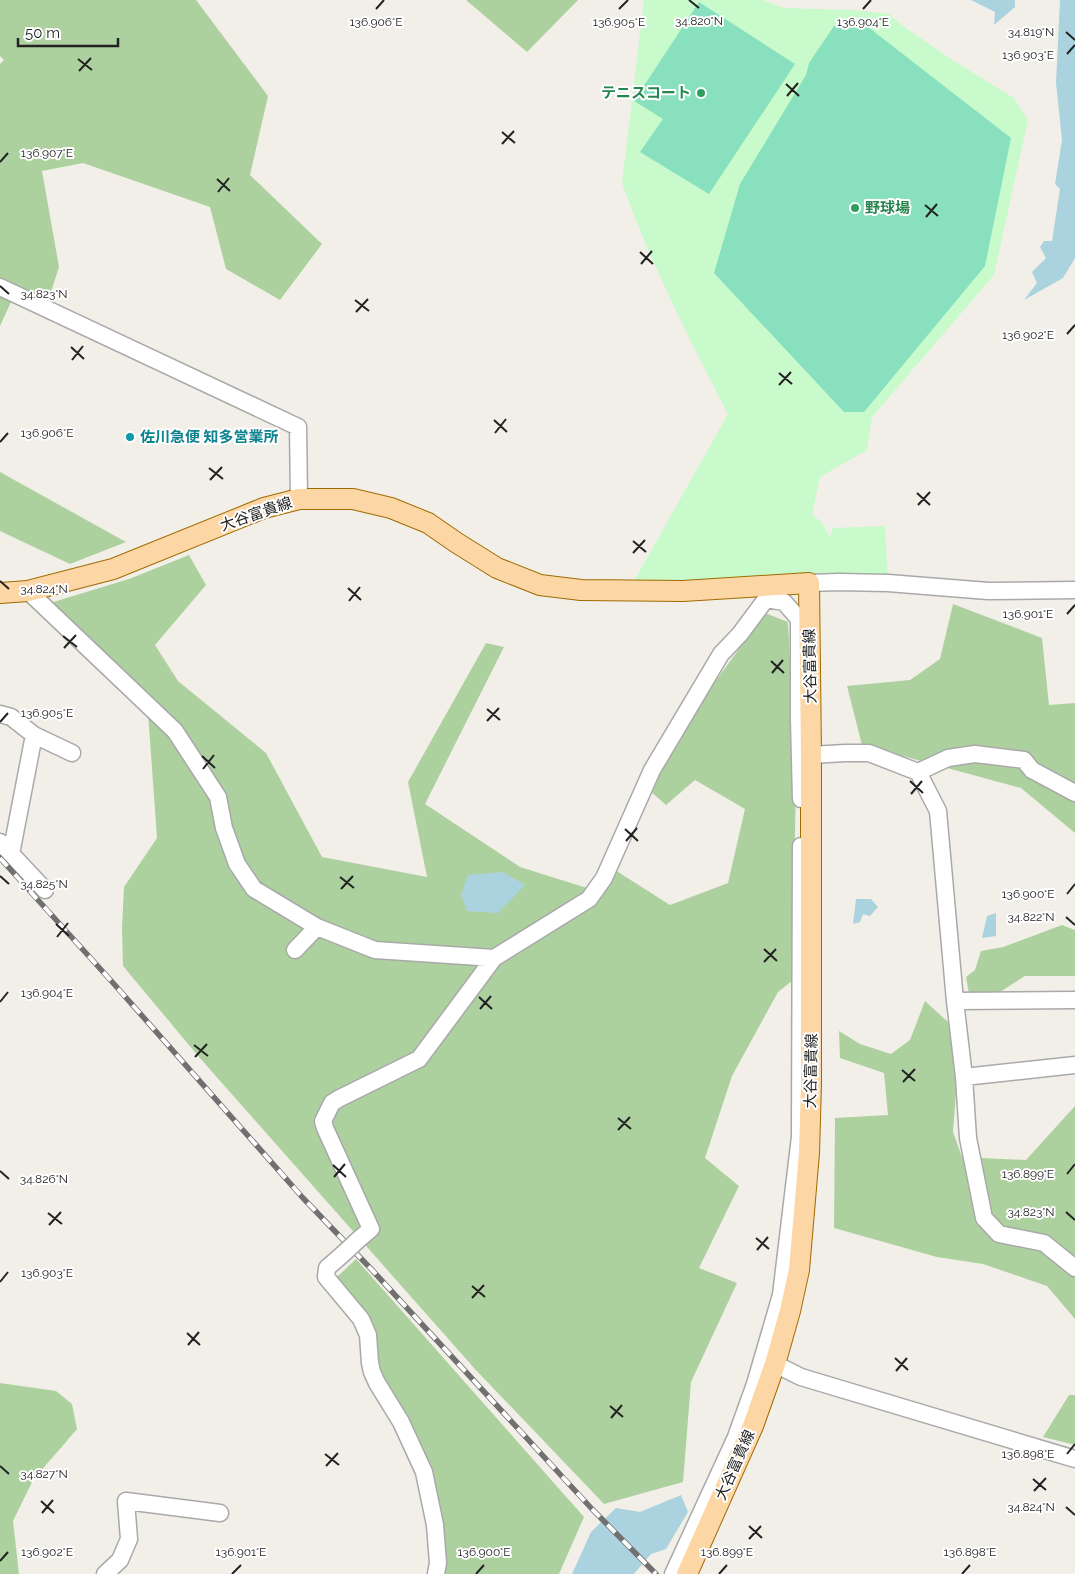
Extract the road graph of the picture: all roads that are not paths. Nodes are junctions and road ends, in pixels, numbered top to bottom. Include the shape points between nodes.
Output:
1 (0, 287) edge
2 (298, 499) junction
3 (809, 583) junction
4 (1075, 590) edge
5 (28, 591) junction
6 (771, 592) junction
7 (0, 593) edge
8 (0, 714) edge
9 (34, 736) junction
10 (72, 753) dead end
11 (811, 755) junction
12 (918, 772) junction
13 (1075, 793) edge
14 (0, 842) edge
15 (12, 854) junction
16 (45, 890) dead end
17 (317, 927) junction
18 (295, 950) dead end
19 (494, 958) junction
20 (1075, 1000) edge
21 (955, 1001) junction
22 (1075, 1065) edge
23 (964, 1078) junction
24 (1075, 1268) edge
25 (775, 1364) junction
26 (1075, 1459) edge
27 (220, 1513) dead end
28 (105, 1574) edge
29 (436, 1574) edge
30 (673, 1574) edge
31 (687, 1574) edge

1 - 2 street via 298,427
2 - 5 main road, 大谷富貴線 via 264,508 113,569
2 - 6 main road, 大谷富貴線 via 353,499 391,508 428,523 497,568 540,585 581,590
3 - 4 street via 888,583 988,591
3 - 6 main road, 大谷富貴線
3 - 11 main road, 大谷富貴線
5 - 7 main road, 大谷富貴線
5 - 17 street via 176,731 218,797 224,828 237,864 254,889
6 - 19 street via 721,654 652,770 604,878 589,899
6 - 30 street via 800,619 800,1137 781,1295 736,1437
8 - 9 street via 11,717
9 - 10 street
9 - 15 street
11 - 12 street via 869,753
11 - 25 main road, 大谷富貴線 via 809,1153 799,1270
12 - 13 street via 948,758 976,754 1024,760 1032,770
12 - 21 street via 938,811
14 - 15 street
15 - 16 street
17 - 18 street
17 - 19 street via 374,950
19 - 29 street, bridge via 419,1059 338,1099 332,1103 323,1121 371,1230 327,1268 326,1277 361,1319 368,1335 372,1372 401,1422 424,1472 435,1525
20 - 21 street
21 - 23 street
22 - 23 street
23 - 24 street via 968,1138 984,1218 999,1234 1044,1243
25 - 26 street via 801,1378
25 - 31 main road, 大谷富貴線 via 753,1426
27 - 28 street via 126,1502 129,1539 120,1560

